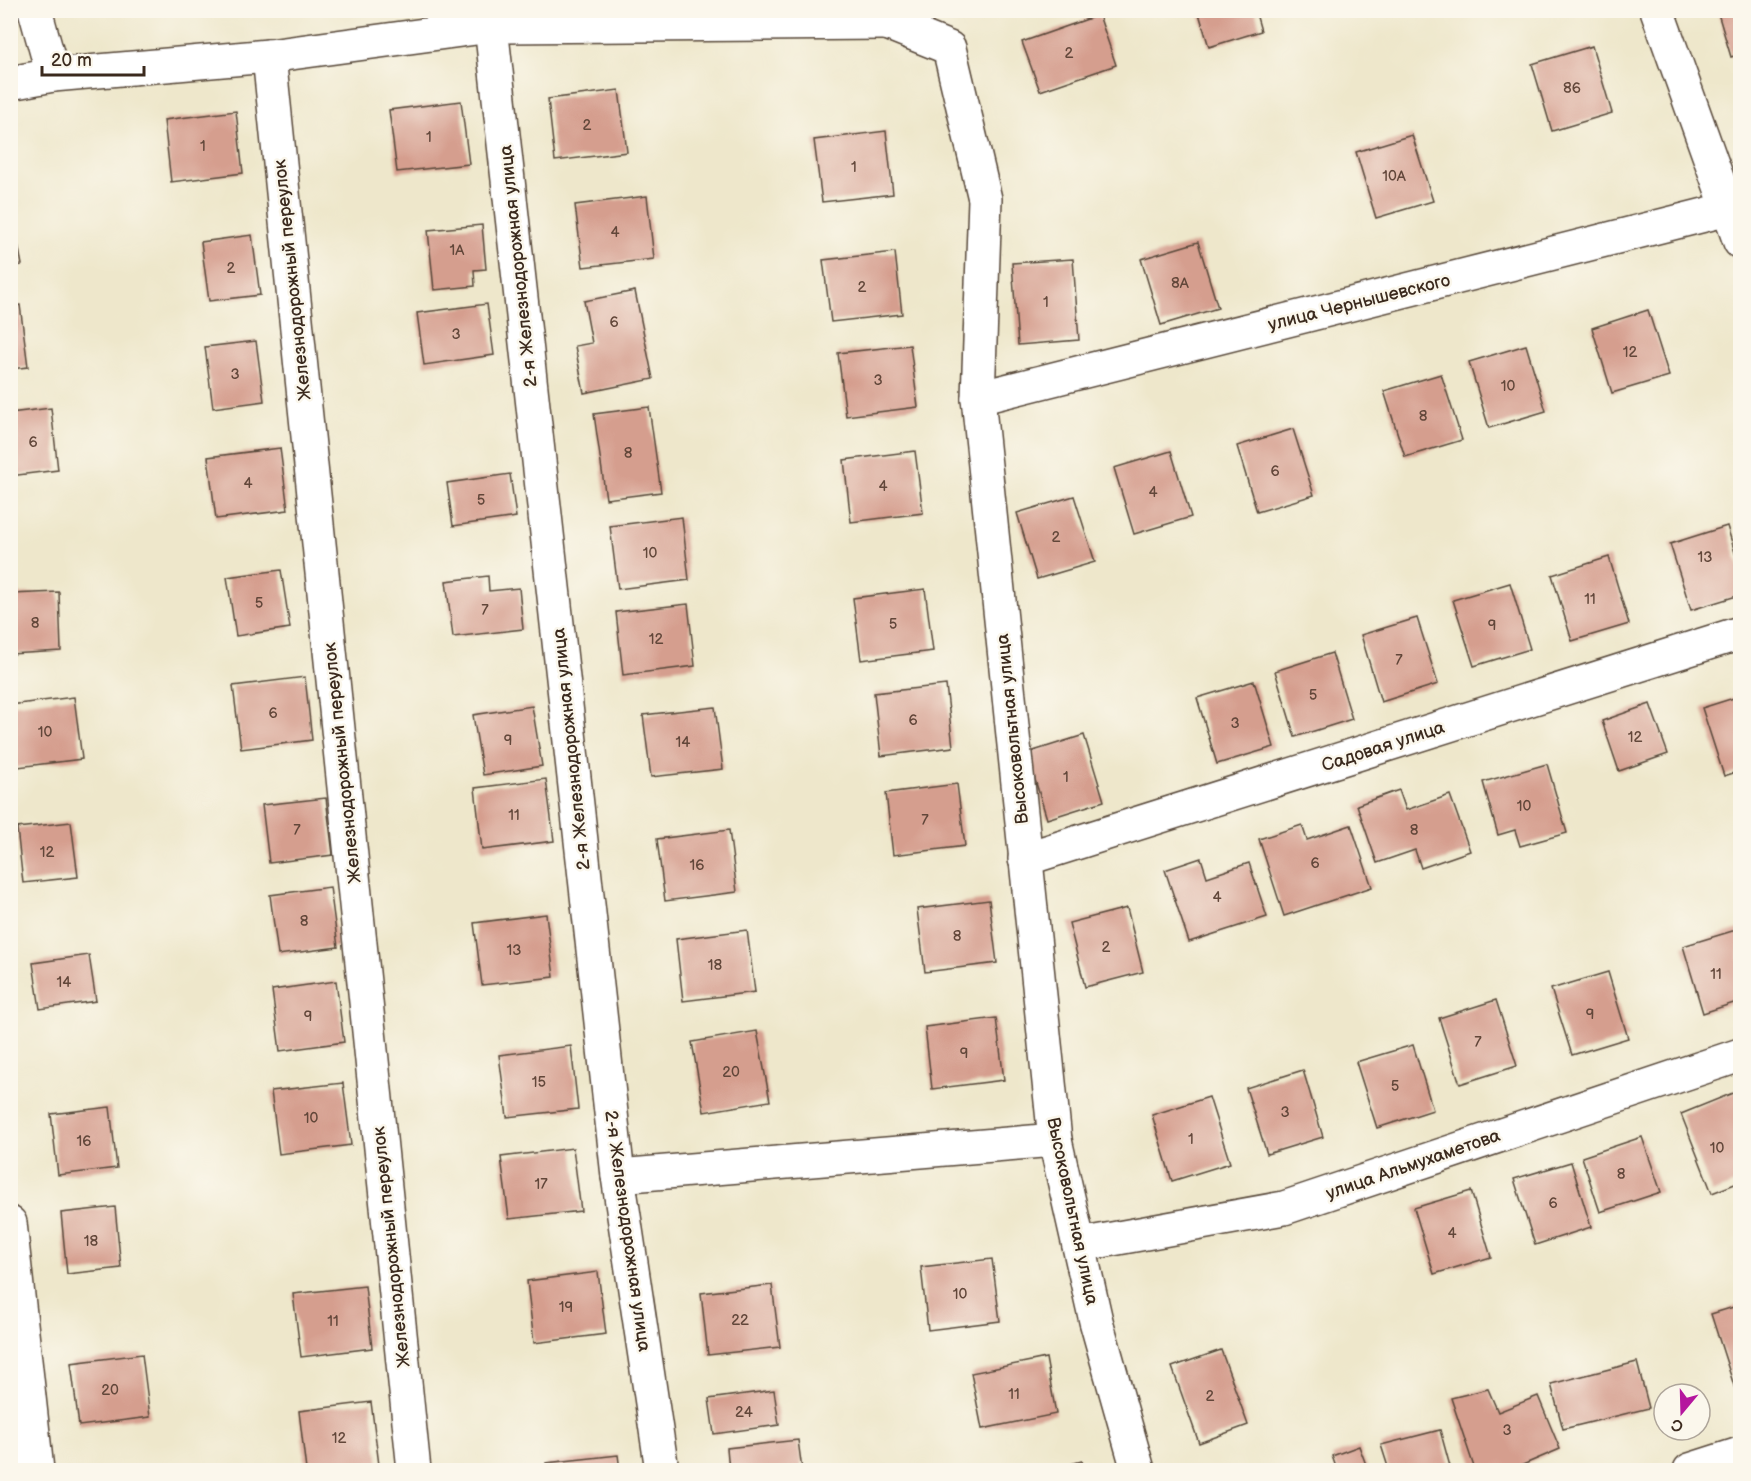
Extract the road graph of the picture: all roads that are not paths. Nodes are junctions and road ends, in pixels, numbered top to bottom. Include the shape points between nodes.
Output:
1 (35, 10) edge
2 (920, 10) edge
3 (1657, 10) edge
4 (488, 18) edge
5 (886, 23) junction
6 (269, 56) junction
7 (53, 75) junction
8 (10, 83) edge
9 (1735, 208) edge
10 (1740, 242) edge
11 (978, 398) junction
12 (1740, 633) edge
13 (1025, 859) junction
14 (1740, 1055) edge
15 (1055, 1140) junction
16 (618, 1176) junction
17 (10, 1223) edge
18 (1079, 1245) junction
19 (1740, 1454) edge
20 (37, 1470) edge
21 (414, 1470) edge
22 (662, 1470) edge
23 (1138, 1470) edge
24 (1690, 1470) edge

1 - 7 street
2 - 5 street
3 - 9 street
4 - 5 street
4 - 6 street
4 - 16 street, 2-я Железнодорожная улица
5 - 11 street, Высоковольтная улица via 949,48 985,198
6 - 7 street
6 - 21 street, Железнодорожный переулок
7 - 8 street
9 - 10 street
9 - 11 street, улица Чернышевского
11 - 13 street, Высоковольтная улица
12 - 13 street, Садовая улица
13 - 15 street, Высоковольтная улица
14 - 18 street, улица Альмухаметова via 1284,1208
15 - 16 street
15 - 18 street, Высоковольтная улица
16 - 22 street, 2-я Железнодорожная улица
17 - 20 street
18 - 23 street, Высоковольтная улица
19 - 24 street

